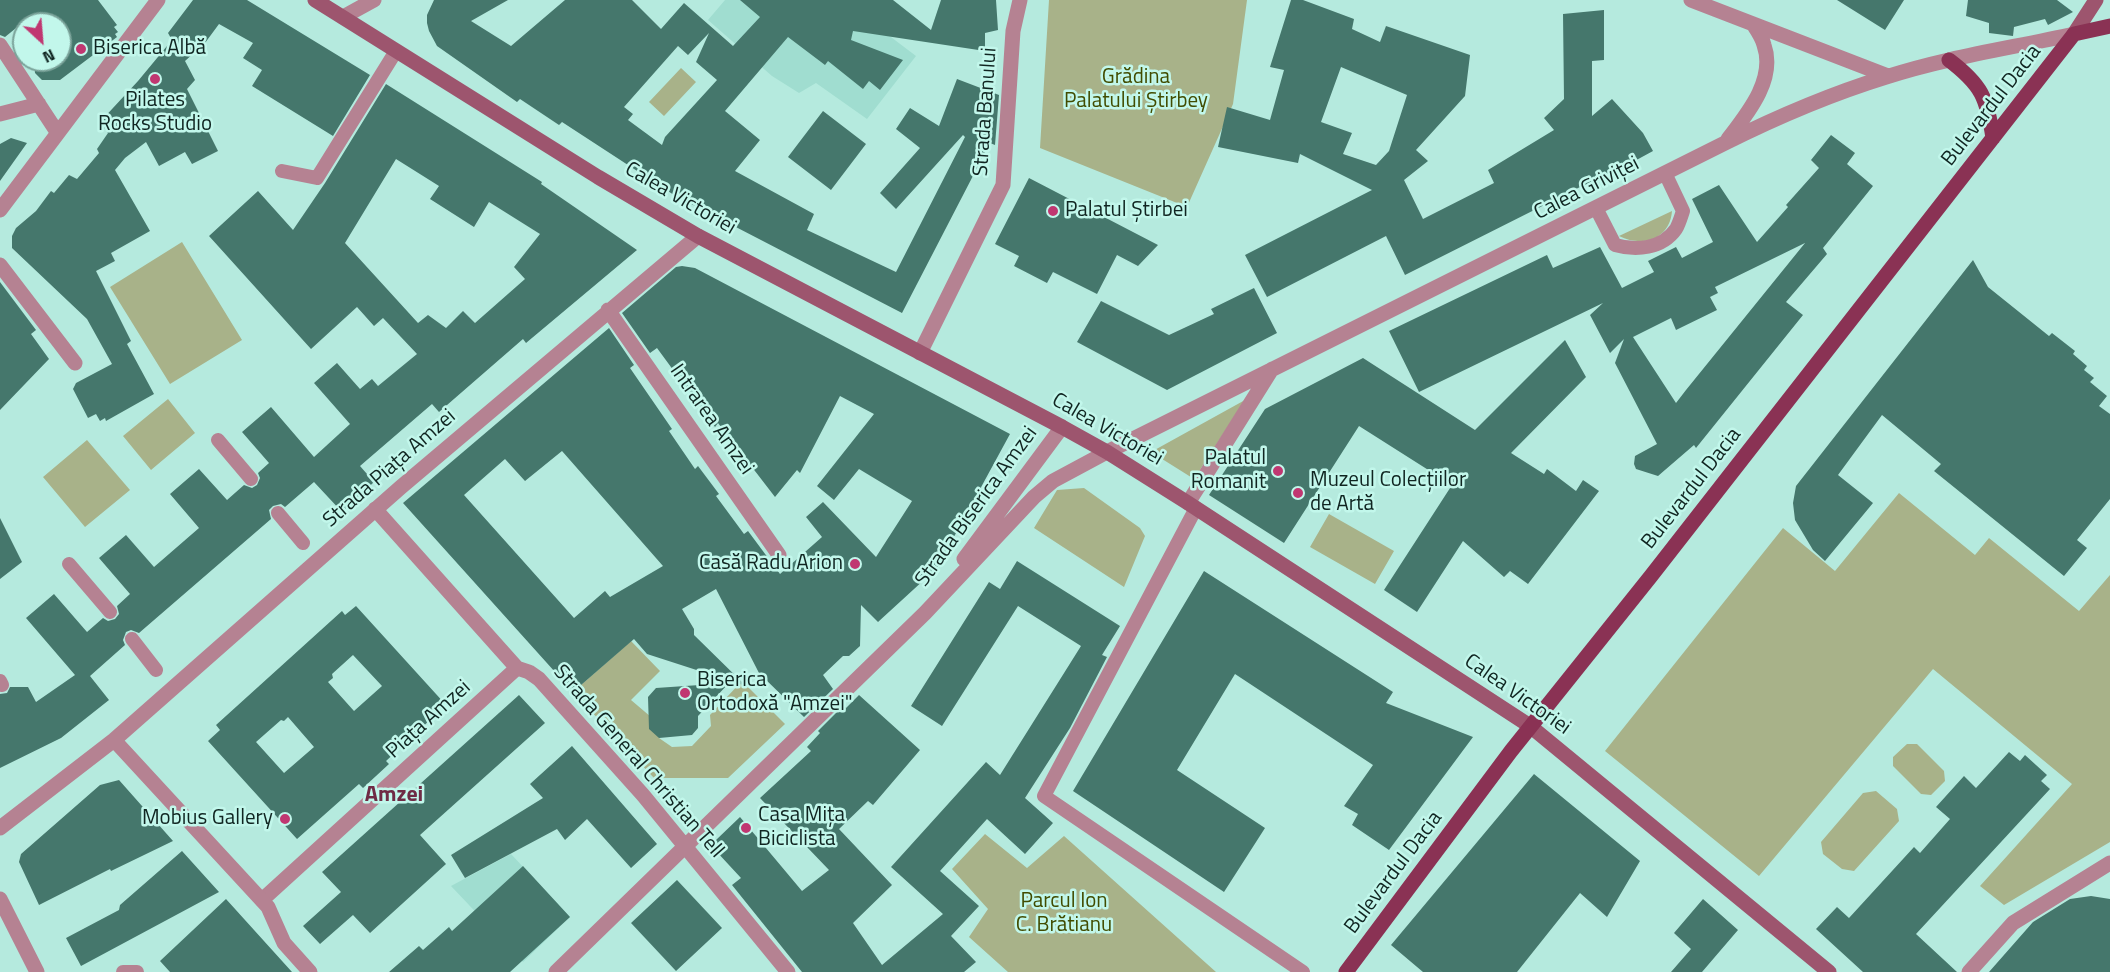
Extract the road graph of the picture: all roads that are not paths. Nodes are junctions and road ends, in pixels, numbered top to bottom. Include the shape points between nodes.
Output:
1 (158, 0) edge
2 (315, 0) edge
3 (374, 0) edge
4 (1020, 0) edge
5 (1691, 0) edge
6 (2096, 0) edge
7 (343, 17) junction
8 (1753, 24) junction
9 (2110, 26) edge
10 (2074, 34) junction
11 (0, 45) edge
12 (396, 51) junction
13 (12, 54) edge
14 (1949, 60) junction
15 (24, 72) edge
16 (1888, 76) junction
17 (39, 104) junction
18 (0, 114) edge
19 (57, 132) junction
20 (1994, 138) junction
21 (1725, 143) junction
22 (282, 171) dead end
23 (1665, 173) junction
24 (1596, 208) junction
25 (0, 210) edge
26 (698, 236) junction
27 (0, 265) edge
28 (608, 310) junction
29 (920, 353) junction
30 (75, 363) dead end
31 (1272, 369) junction
32 (1062, 426) junction
33 (218, 440) dead end
34 (1107, 452) junction
35 (251, 479) dead end
36 (1192, 505) junction
37 (375, 509) junction
38 (278, 513) dead end
39 (303, 543) dead end
40 (780, 555) dead end
41 (69, 564) dead end
42 (110, 612) dead end
43 (925, 613) junction
44 (132, 639) dead end
45 (517, 668) junction
46 (156, 670) dead end
47 (1530, 726) junction
48 (114, 740) junction
49 (0, 828) edge
50 (685, 846) junction
51 (2106, 868) edge
52 (0, 899) edge
53 (262, 900) junction
54 (37, 972) edge
55 (123, 972) edge
56 (137, 972) edge
57 (310, 972) edge
58 (556, 972) edge
59 (788, 972) edge
60 (1304, 972) edge
61 (1346, 972) edge
62 (1829, 972) edge
63 (1969, 972) edge

1 - 19 street
2 - 7 main road, Calea Victoriei
3 - 7 street
4 - 29 street, Strada Banului via 1013,32 1003,185
5 - 8 street
6 - 10 main road
7 - 12 main road, Calea Victoriei
8 - 16 street
8 - 21 street via 1768,62 1763,84
9 - 10 main road, Calea Griviței
10 - 14 street, Calea Griviței
10 - 20 main road, Bulevardul Dacia
11 - 13 street
12 - 22 lane via 317,178
12 - 26 main road, Calea Victoriei
14 - 16 street, Calea Griviței
14 - 20 main road via 1969,75 1982,93
15 - 17 street
16 - 21 street, Calea Griviței via 1808,105
17 - 18 street
17 - 19 street
19 - 25 street
20 - 47 main road, Bulevardul Dacia
21 - 23 street, Calea Griviței
23 - 24 street, Calea Griviței
23 - 24 lane via 1683,211 1676,229 1667,238 1646,248 1615,245
24 - 31 street, Calea Griviței
26 - 28 street, Strada Piața Amzei
26 - 29 main road, Calea Victoriei
27 - 30 street
28 - 37 street, Strada Piața Amzei
28 - 40 street, Intrarea Amzei
29 - 32 main road, Calea Victoriei
31 - 34 street, Calea Griviței
31 - 36 street
32 - 34 main road, Calea Victoriei
32 - 43 street, Strada Biserica Amzei
33 - 35 lane
34 - 36 main road, Calea Victoriei
34 - 43 street, Strada Biserica Amzei via 1053,481 1034,497
36 - 47 main road, Calea Victoriei
36 - 60 lane via 1044,796
37 - 45 street, Strada General Christian Tell
37 - 48 street, Strada Piața Amzei
38 - 39 lane
41 - 42 lane
43 - 50 street, Strada Biserica Amzei
44 - 46 lane
45 - 50 street, Strada General Christian Tell via 539,679
45 - 53 street, Piața Amzei
47 - 61 main road, Bulevardul Dacia
47 - 62 main road, Calea Victoriei
48 - 49 street, Strada Piața Amzei
48 - 53 street
50 - 58 street, Strada Biserica Amzei
50 - 59 street, Strada General Christian Tell
51 - 63 street via 2013,922
52 - 54 street
53 - 57 street via 284,943
55 - 56 lane

